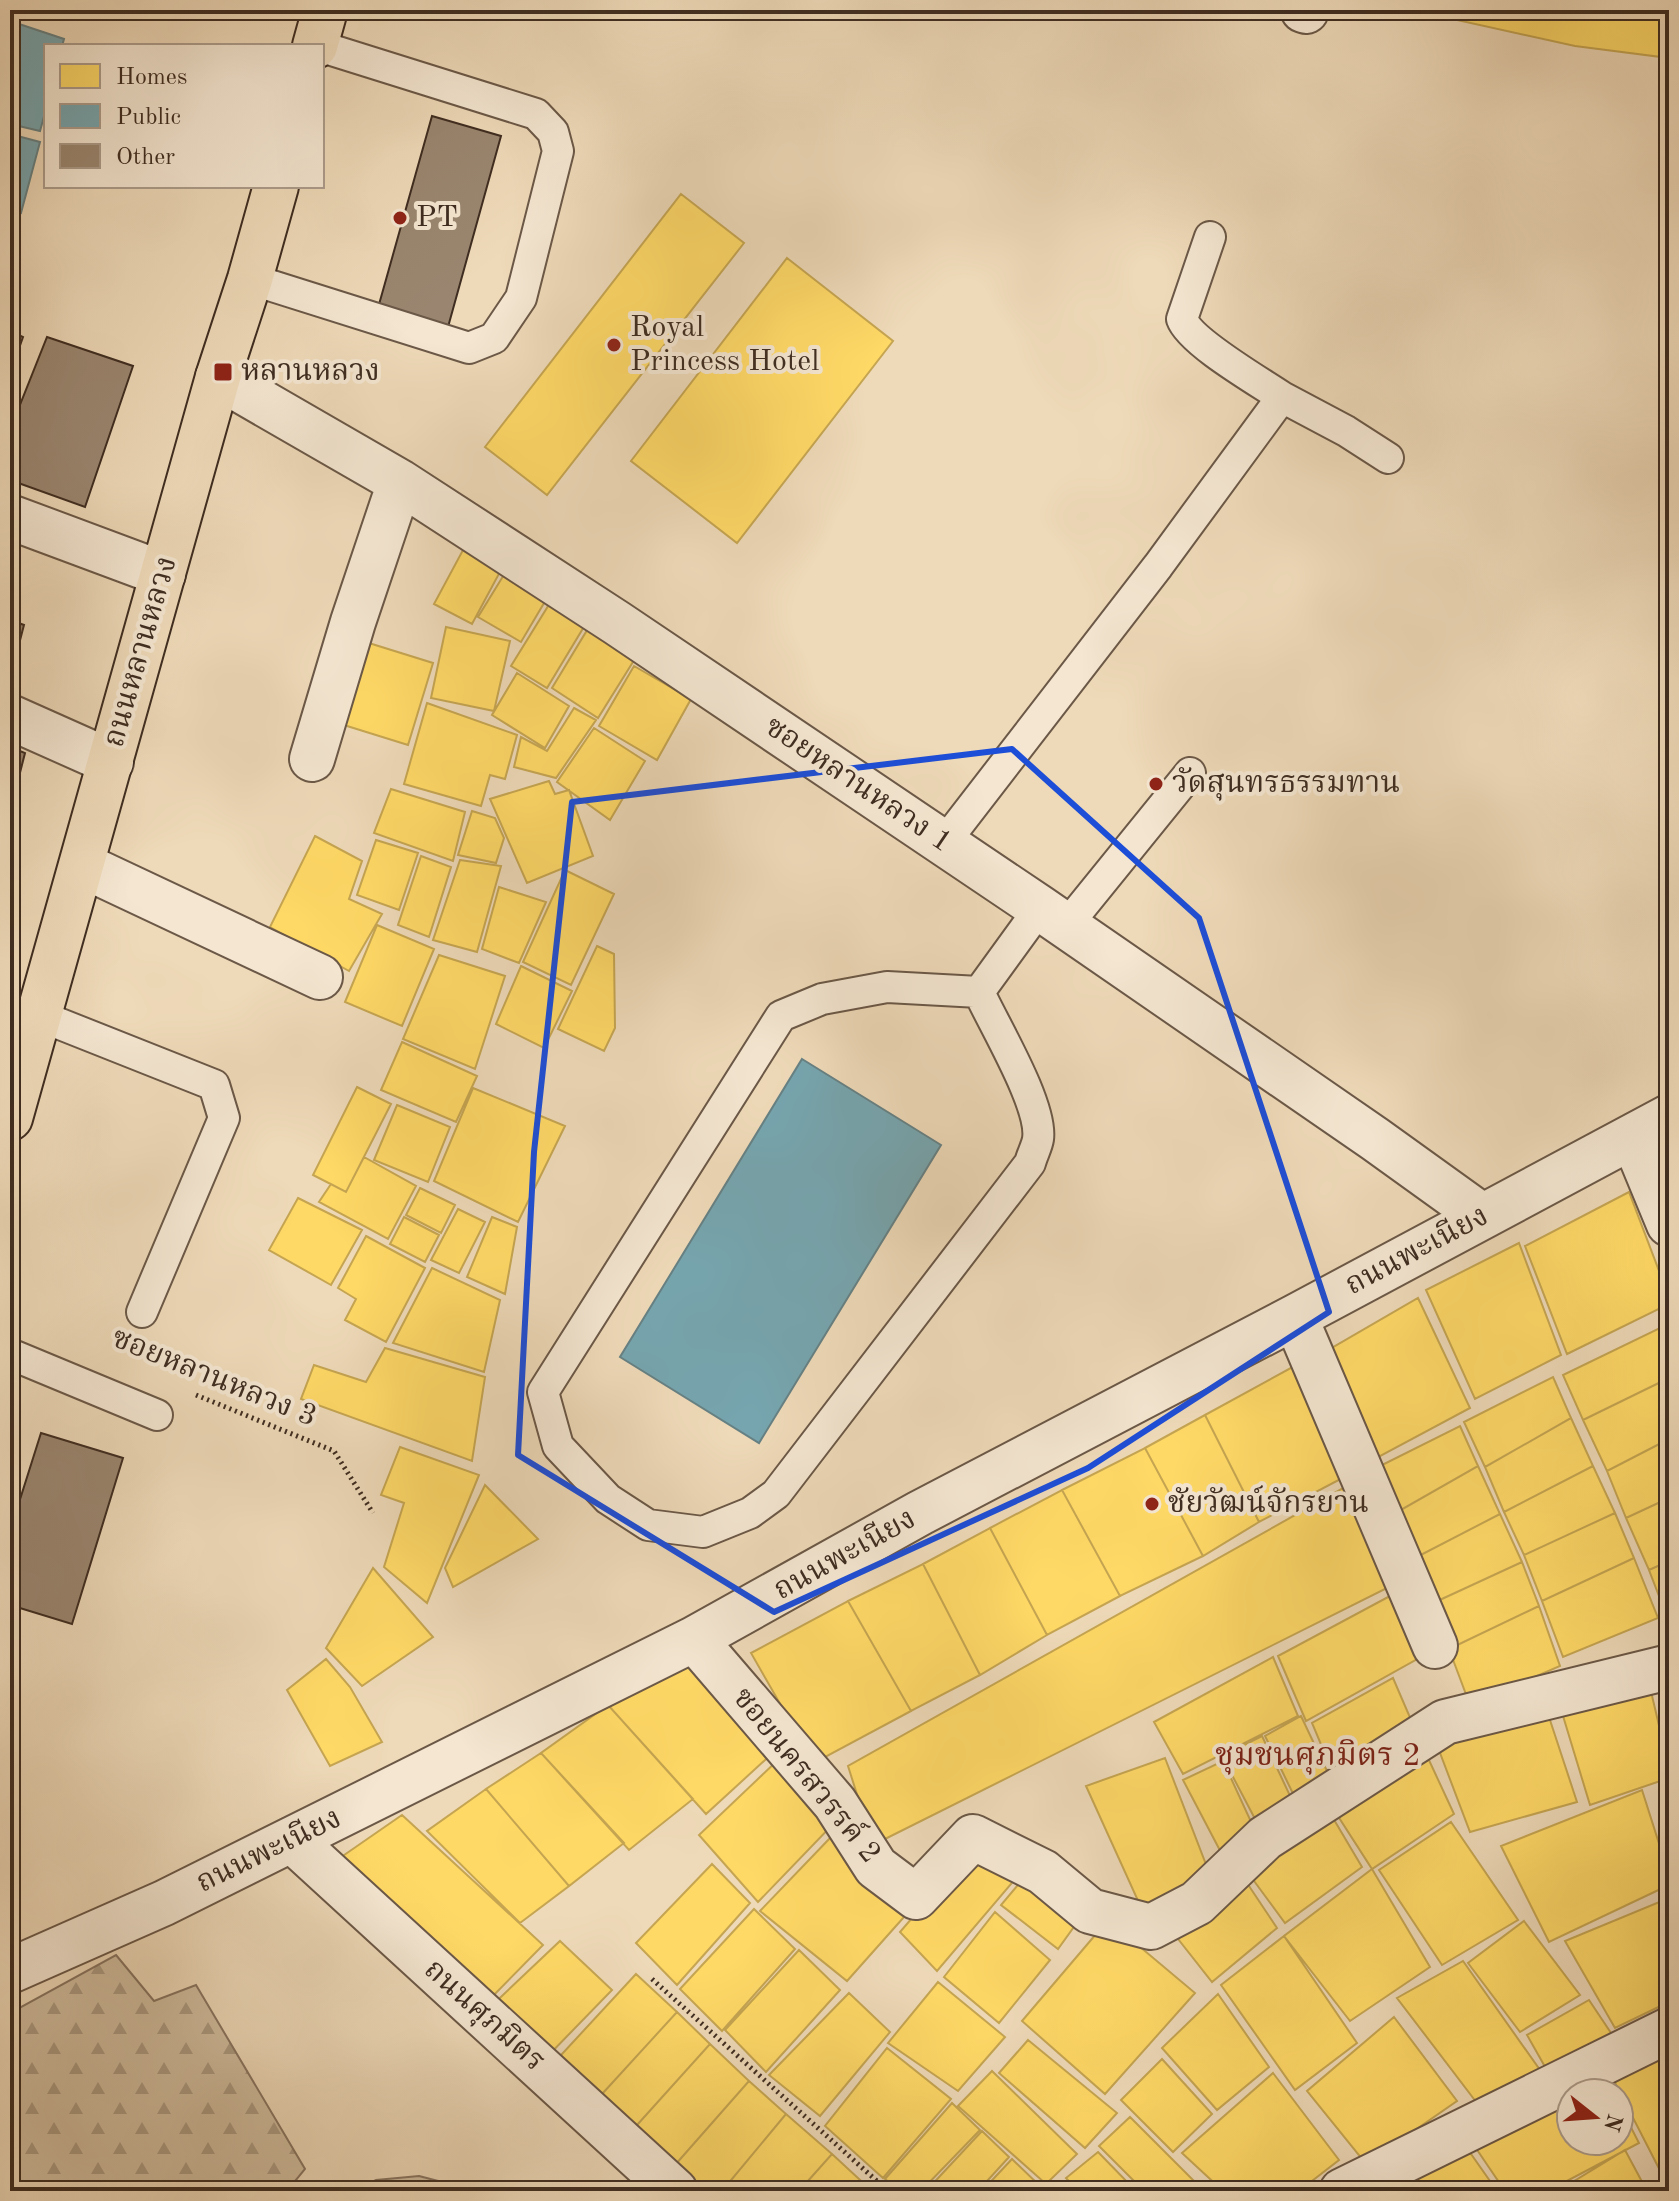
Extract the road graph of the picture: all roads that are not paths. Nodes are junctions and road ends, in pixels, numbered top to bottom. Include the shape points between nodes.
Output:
1 (319, 39) edge
2 (275, 188) edge
3 (1210, 237) dead end
4 (250, 279) junction
5 (218, 377) junction
6 (1282, 397) junction
7 (1388, 458) dead end
8 (400, 482) junction
9 (10, 517) edge
10 (163, 574) junction
11 (10, 717) edge
12 (312, 759) dead end
13 (111, 762) junction
14 (1190, 773) dead end
15 (944, 843) junction
16 (82, 865) junction
17 (1053, 917) junction
18 (320, 977) dead end
19 (979, 992) junction
20 (40, 1016) junction
21 (10, 1118) edge
22 (1651, 1127) edge
23 (1482, 1216) junction
24 (1669, 1224) edge
25 (142, 1312) dead end
26 (1295, 1317) junction
27 (10, 1354) edge
28 (157, 1415) dead end
29 (694, 1639) junction
30 (1435, 1646) dead end
31 (1669, 1667) edge
32 (292, 1840) junction
33 (10, 1971) edge
34 (1669, 2030) edge
35 (675, 2191) edge
36 (1342, 2191) edge

1 - 4 lane via 536,114 553,132 558,151 521,298 494,338 469,348
2 - 4 main road, ถนนหลานหลวง
3 - 6 lane via 1182,319 1185,327
4 - 5 main road, ถนนหลานหลวง
5 - 8 street, ซอยหลานหลวง 1
5 - 10 main road, ถนนหลานหลวง
6 - 7 lane
6 - 15 lane
8 - 12 street
8 - 15 street, ซอยหลานหลวง 1
9 - 10 street
10 - 13 main road, ถนนหลานหลวง
11 - 13 street
13 - 16 main road, ถนนหลานหลวง
14 - 17 lane
15 - 17 street, ซอยหลานหลวง 1
16 - 18 street
16 - 20 main road, ถนนหลานหลวง
17 - 19 lane
17 - 23 street, ซอยหลานหลวง 1
19 - 19 lane via 1037,1117 1038,1139 1030,1163 776,1494 750,1513 703,1532 648,1525 608,1499 558,1446 543,1392 781,1016 822,999 887,987
20 - 21 main road, ถนนหลานหลวง
20 - 25 lane via 214,1085 224,1118
22 - 23 street, ถนนพะเนียง
22 - 24 street
23 - 26 street, ถนนพะเนียง
26 - 29 street, ถนนพะเนียง via 920,1513
26 - 30 street
27 - 28 lane
29 - 31 street, ซอยนครสวรรค์ 2 via 835,1803 876,1867 916,1897 973,1837 1043,1872 1090,1911 1151,1927 1197,1903 1265,1838 1445,1722
29 - 32 street, ถนนพะเนียง
32 - 33 street, ถนนพะเนียง
32 - 35 street, ถนนศุภมิตร
34 - 36 street

